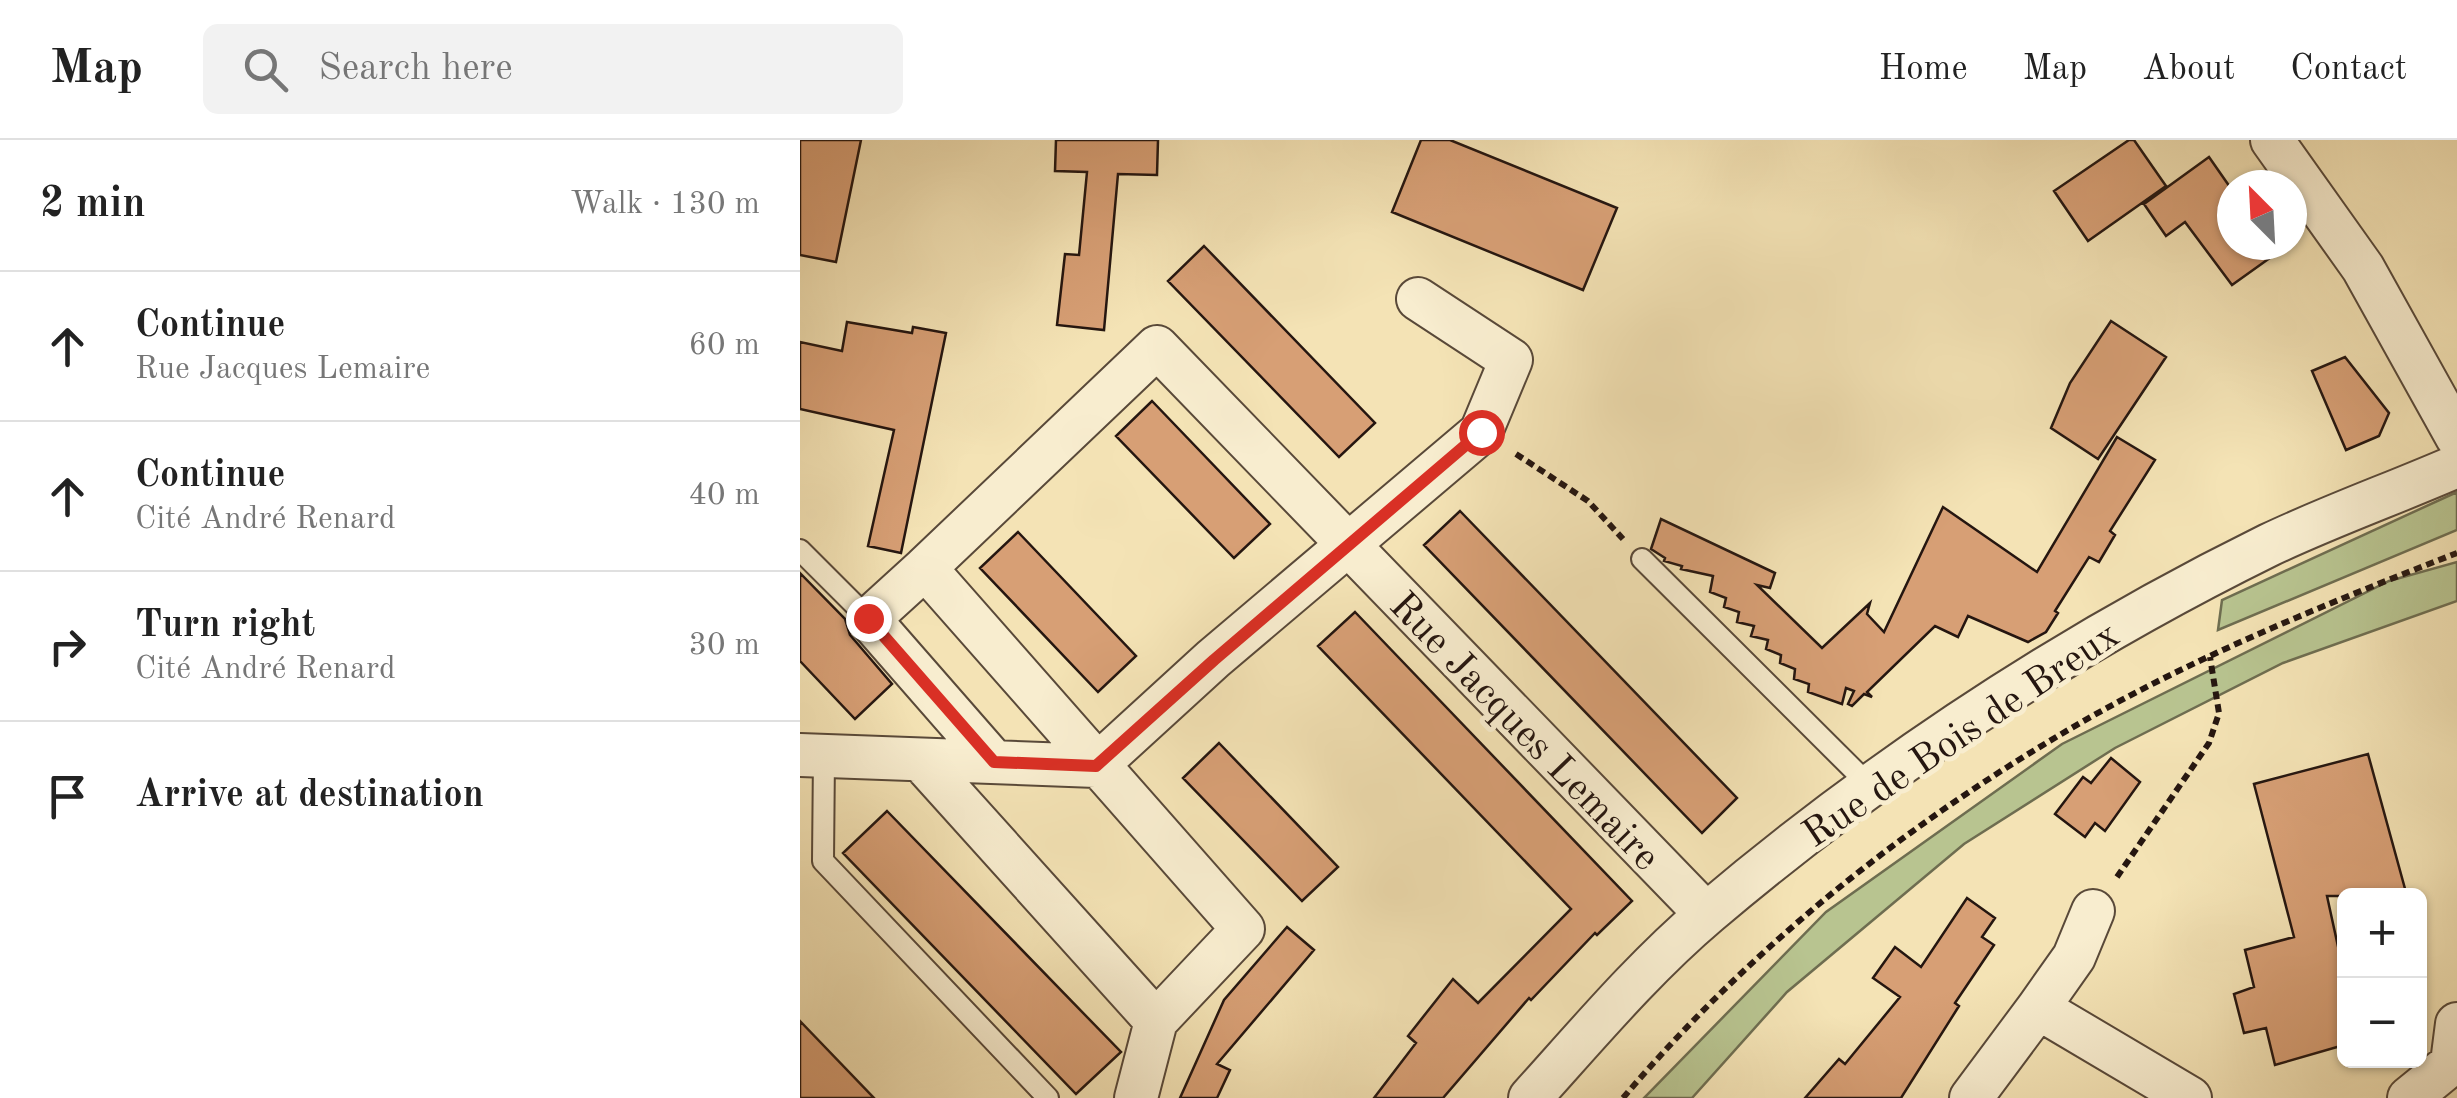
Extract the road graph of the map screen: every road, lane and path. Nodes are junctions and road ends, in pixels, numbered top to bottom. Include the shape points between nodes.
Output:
1 (2272, 140) edge
2 (1418, 299) dead end
3 (1481, 432) junction
4 (2457, 436) edge
5 (2457, 466) edge
6 (1346, 545) junction
7 (800, 550) edge
8 (2457, 553) edge
9 (1642, 559) joint
10 (924, 568) junction
11 (868, 618) junction
12 (2210, 657) junction
13 (812, 756) edge
14 (921, 760) junction
15 (994, 762) junction
16 (1096, 766) junction
17 (1870, 786) junction
18 (2093, 911) joint
19 (1706, 914) junction
20 (2038, 1008) junction
21 (1156, 1021) junction
22 (2457, 1024) edge
23 (1048, 1098) edge
24 (1136, 1098) edge
25 (1530, 1098) edge
26 (1623, 1098) edge
27 (1970, 1098) edge
28 (2190, 1098) edge
29 (2409, 1098) edge

1 - 4 street via 2363,268
2 - 3 street via 1512,360
3 - 6 street
3 - 9 path via 1588,501
5 - 17 street, Rue de Bois de Breux via 2166,598 2063,656
6 - 10 street, Rue Jacques Lemaire via 1157,346
6 - 16 street
6 - 19 street, Rue Jacques Lemaire
7 - 11 lane
8 - 12 path
9 - 17 lane
10 - 11 street
10 - 16 street
11 - 15 street
12 - 18 path via 2219,713 2209,743
12 - 26 path via 2059,735 1895,842 1764,950
13 - 14 street
13 - 23 lane via 823,861
14 - 15 street
14 - 21 street
15 - 16 street
16 - 21 street via 1243,929
17 - 19 street, Rue de Bois de Breux
18 - 20 street via 2074,957
19 - 25 street, Rue de Bois de Breux
20 - 27 street
20 - 28 street
21 - 24 street
22 - 29 street via 2452,1064

